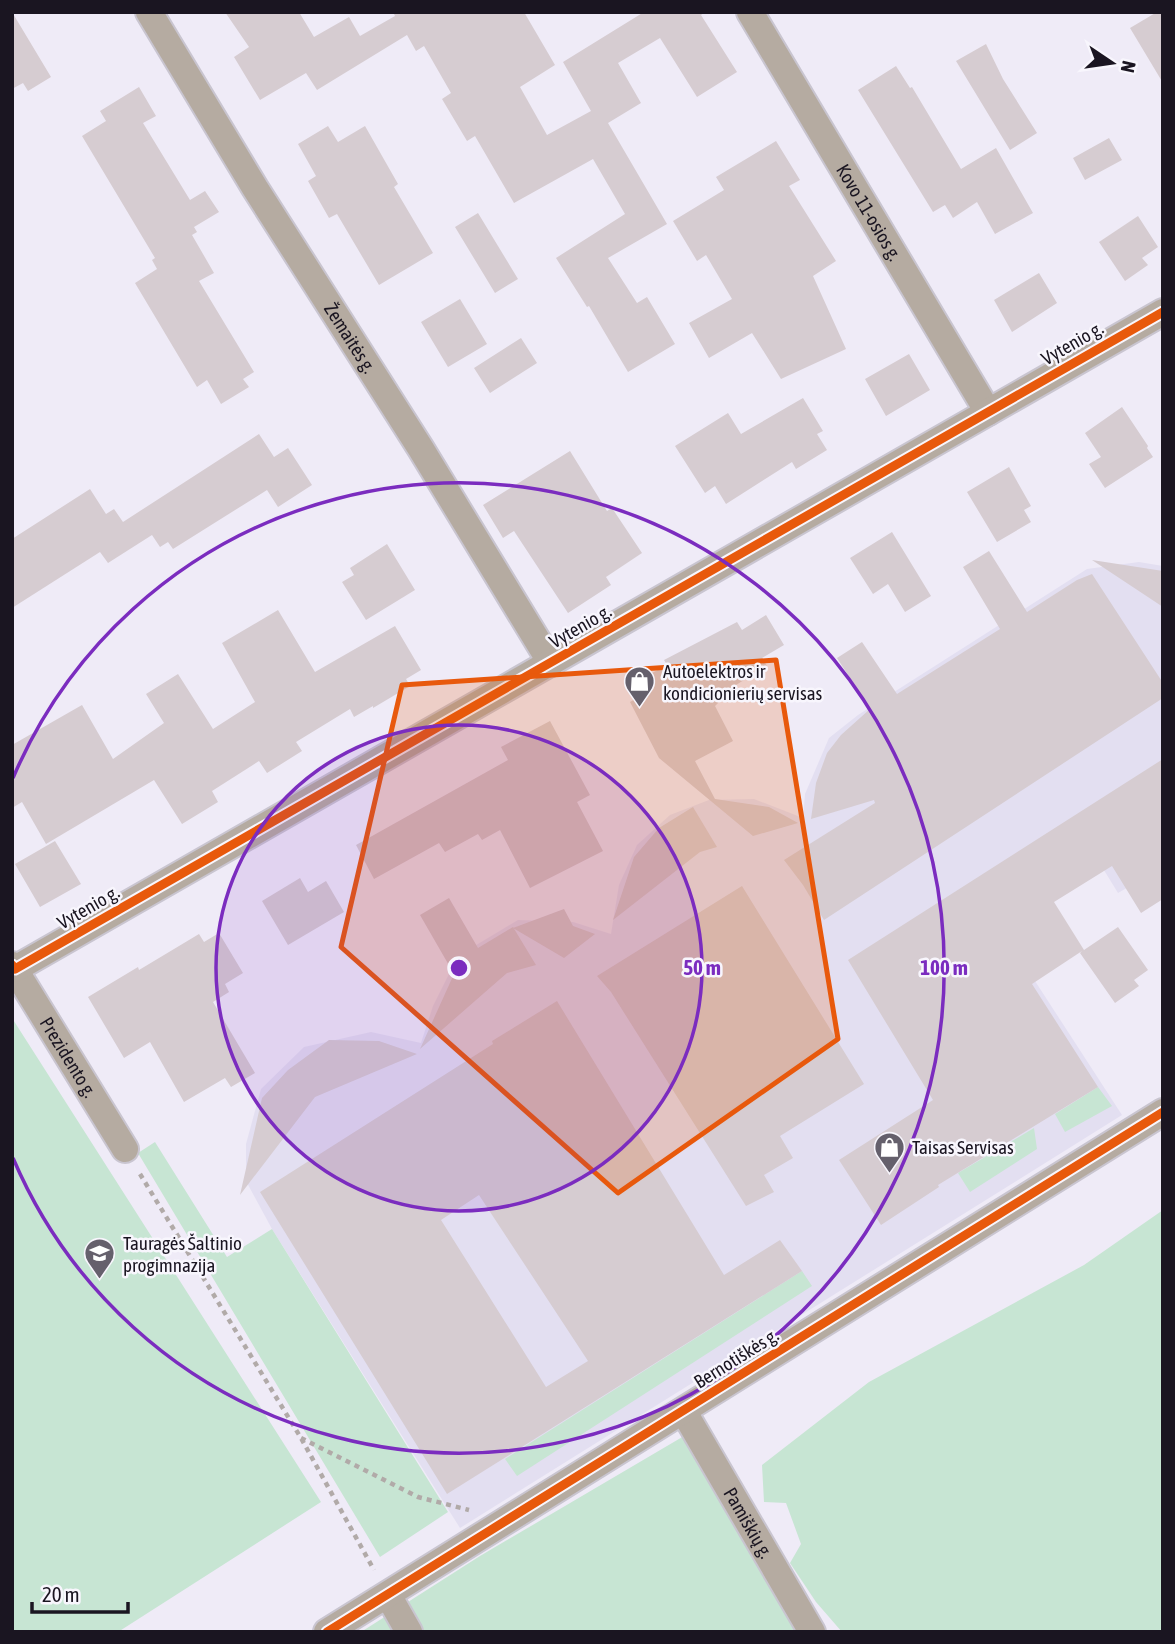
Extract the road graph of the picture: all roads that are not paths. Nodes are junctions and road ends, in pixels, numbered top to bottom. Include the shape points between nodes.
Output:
1 (149, 12) edge
2 (750, 12) edge
3 (1163, 312) edge
4 (988, 412) junction
5 (551, 663) junction
6 (13, 967) edge
7 (1163, 1112) edge
8 (125, 1149) road end
9 (684, 1412) junction
10 (388, 1595) junction
11 (327, 1632) edge
12 (409, 1632) edge
13 (812, 1632) edge

1 - 5 street, Žemaitės g.
2 - 4 street, Kovo 11-osios g.
3 - 4 street, Vytenio g.
4 - 5 street, Vytenio g.
5 - 6 street, Vytenio g.
6 - 8 street, Prezidento g.
7 - 9 street, Bernotiškės g.
9 - 10 street, Bernotiškės g.
9 - 13 street, Pamiškių g.
10 - 11 street, Bernotiškės g.
10 - 12 street

